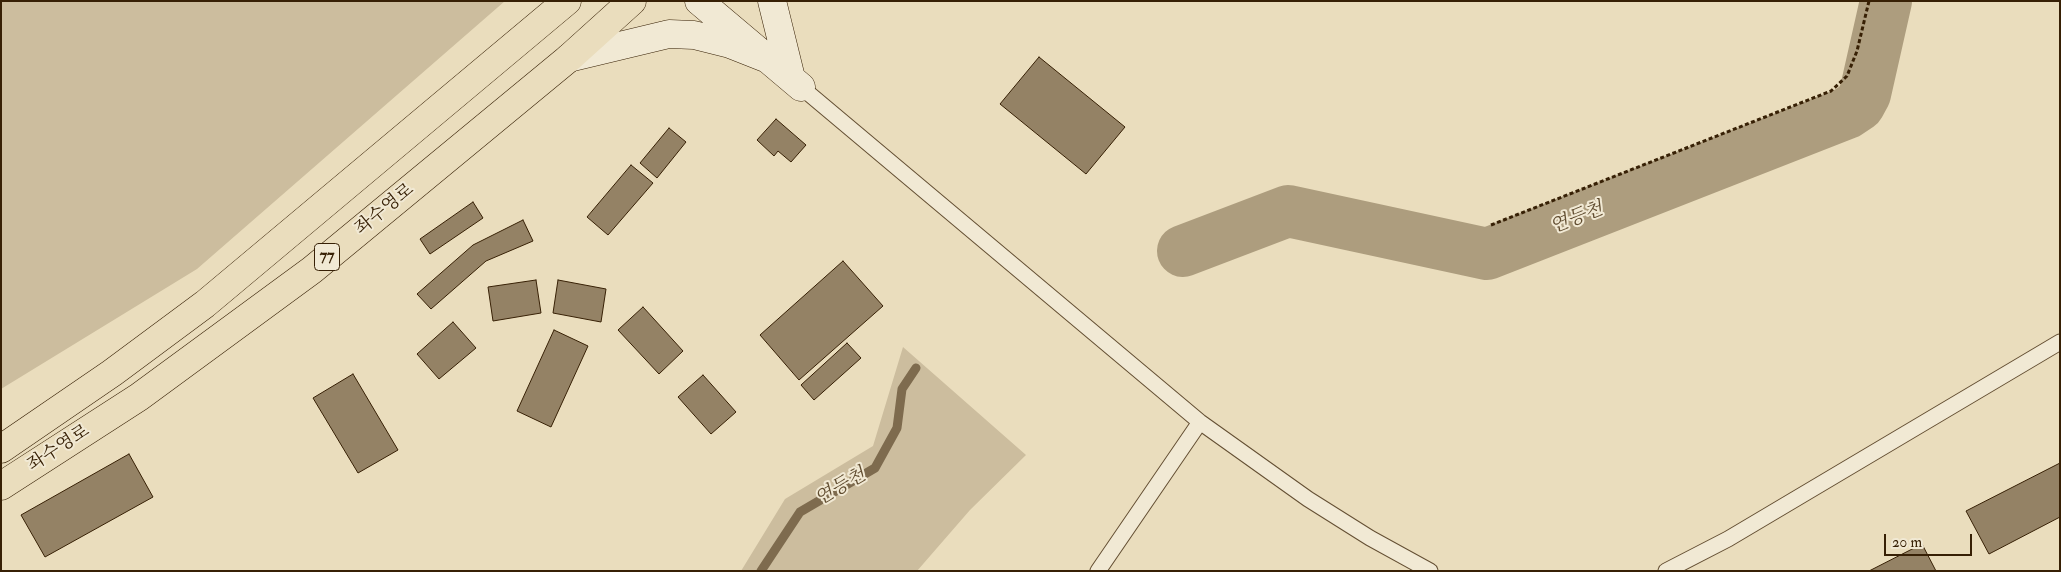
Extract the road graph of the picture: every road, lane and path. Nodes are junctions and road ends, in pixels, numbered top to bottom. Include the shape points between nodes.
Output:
1 (567, 1) edge
2 (632, 1) edge
3 (699, 1) edge
4 (772, 1) edge
5 (1869, 1) edge
6 (569, 58) junction
7 (768, 59) junction
8 (796, 82) junction
9 (1491, 224) dead end
10 (2060, 342) edge
11 (1200, 422) junction
12 (1, 449) edge
13 (1, 486) edge
14 (1098, 571) edge
15 (1430, 571) edge
16 (1666, 571) edge

1 - 12 main road, 좌수영로 / 77 via 205,304
2 - 6 main road, 좌수영로 / 77
3 - 7 street
4 - 8 street
5 - 9 path via 1847,76 1831,91
6 - 7 street via 669,34 694,35 730,44
6 - 13 main road, 좌수영로 / 77 via 312,270 138,398
7 - 8 street
8 - 11 lane
10 - 16 lane via 1728,539
11 - 14 lane
11 - 15 lane via 1308,499

